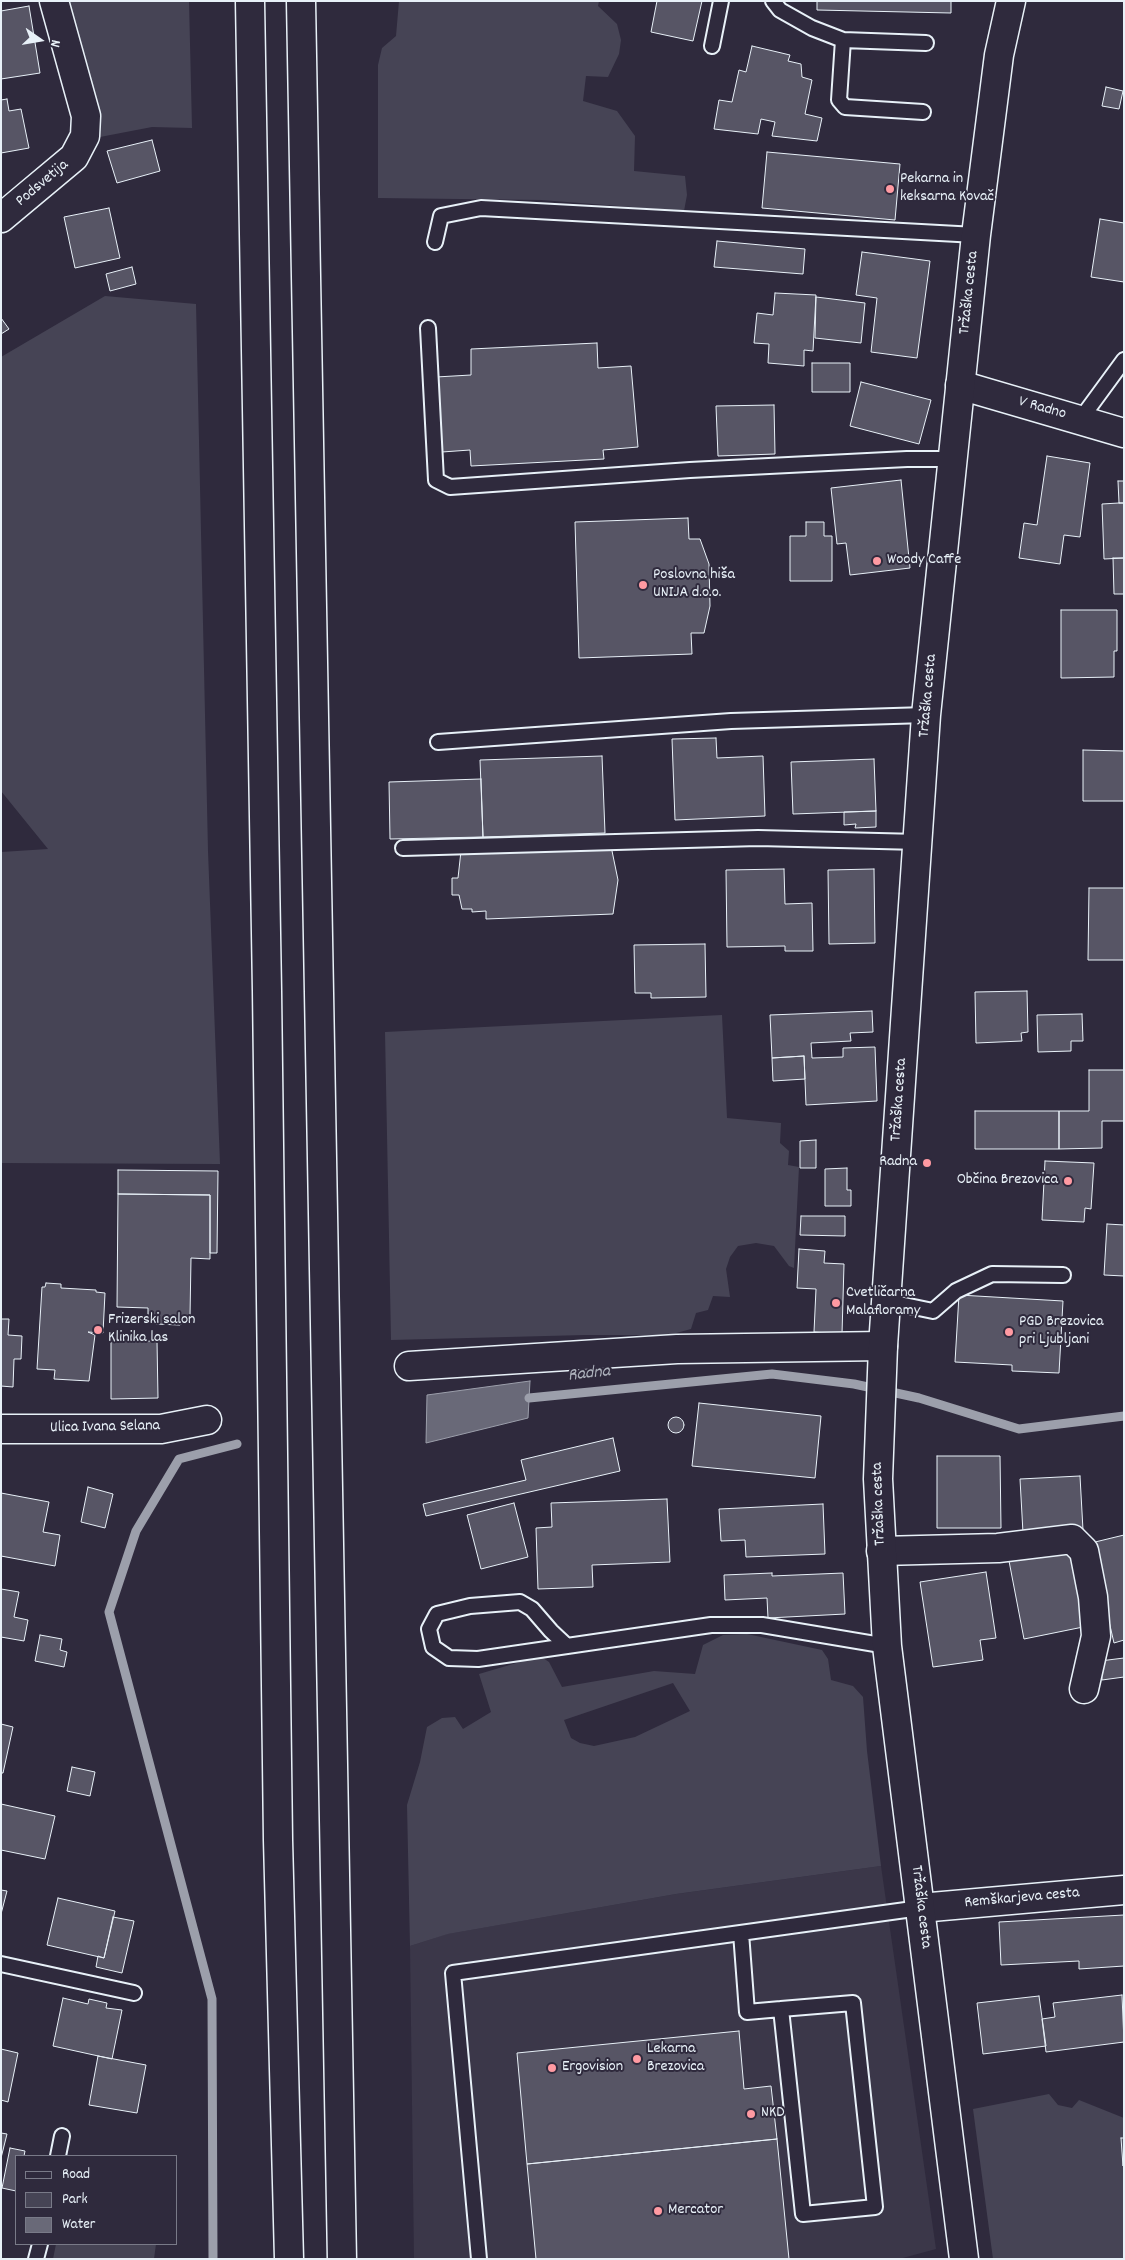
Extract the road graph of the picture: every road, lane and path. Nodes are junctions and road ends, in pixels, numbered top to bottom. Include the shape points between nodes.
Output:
1 (54, 1) edge
2 (250, 1) edge
3 (301, 1) edge
4 (721, 1) edge
5 (773, 1) edge
6 (1011, 1) edge
7 (844, 40) junction
8 (926, 43) dead end
9 (712, 46) dead end
10 (923, 112) dead end
11 (1, 218) edge
12 (976, 235) junction
13 (435, 242) dead end
14 (428, 328) dead end
15 (1124, 360) edge
16 (960, 385) junction
17 (1080, 420) junction
18 (1124, 433) edge
19 (953, 459) junction
20 (926, 715) junction
21 (438, 742) dead end
22 (919, 842) junction
23 (404, 848) dead end
24 (1063, 1275) dead end
25 (885, 1301) junction
26 (882, 1346) junction
27 (409, 1366) dead end
28 (207, 1420) dead end
29 (1, 1429) edge
30 (881, 1551) junction
31 (567, 1646) junction
32 (887, 1646) junction
33 (1084, 1689) dead end
34 (1124, 1890) edge
35 (920, 1908) junction
36 (741, 1933) junction
37 (1, 1964) edge
38 (134, 1993) dead end
39 (781, 2009) junction
40 (62, 2136) dead end
41 (58, 2155) edge
42 (40, 2245) edge
43 (962, 2258) edge
44 (36, 2259) edge
45 (289, 2259) edge
46 (342, 2259) edge
47 (479, 2259) edge

1 - 11 main road, Podsvetija via 86,116 85,136 74,157
2 - 45 main road via 278,1840
3 - 46 main road
4 - 9 lane
5 - 7 lane via 780,10 795,19
6 - 12 main road, Tržaška cesta via 999,55
7 - 8 lane
7 - 10 lane via 839,100 845,107
12 - 13 lane via 481,208 441,216
12 - 16 main road, Tržaška cesta
14 - 19 lane via 436,480 450,487 690,470
15 - 17 lane
16 - 17 main road, V Radno
16 - 19 main road, Tržaška cesta
17 - 18 main road, V Radno
19 - 20 main road, Tržaška cesta
20 - 21 lane via 731,721
20 - 22 main road, Tržaška cesta
22 - 23 lane via 758,838
22 - 25 main road, Tržaška cesta
24 - 25 lane via 992,1274 956,1291 933,1311
25 - 26 main road, Tržaška cesta
26 - 27 main road via 677,1349
26 - 30 main road, Tržaška cesta via 878,1479
28 - 29 main road, Ulica Ivana Selana via 161,1429
30 - 32 main road, Tržaška cesta
30 - 33 main road via 998,1548 1072,1539 1084,1551 1093,1597 1096,1636
31 - 31 lane via 478,1659 449,1658 432,1647 429,1629 437,1614 470,1606 520,1602 532,1609
31 - 32 lane via 711,1625 762,1625
32 - 35 main road, Tržaška cesta
34 - 35 main road, Remškarjeva cesta
35 - 36 lane
35 - 43 main road, Tržaška cesta
36 - 39 lane via 747,2012
36 - 47 lane via 453,1973
37 - 38 lane
39 - 39 lane via 853,2003 875,2207 803,2214
40 - 41 lane
42 - 44 lane

